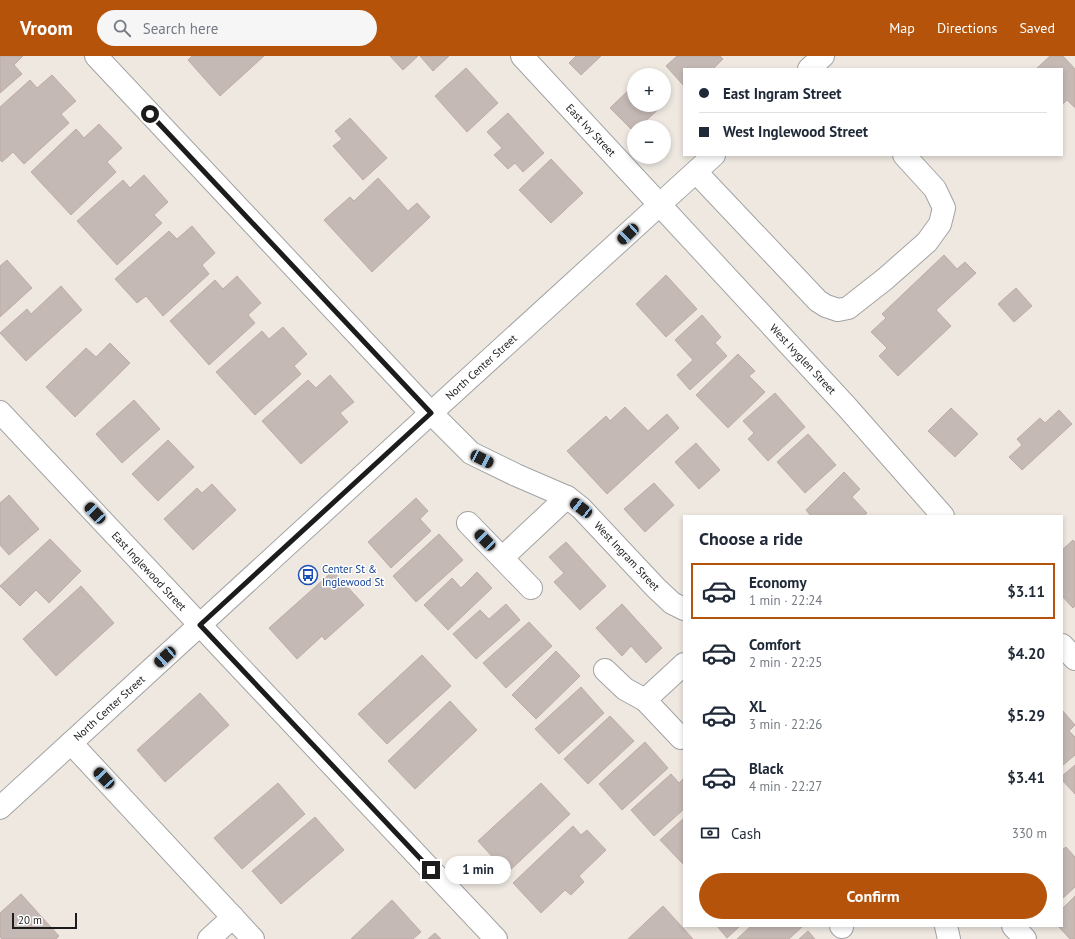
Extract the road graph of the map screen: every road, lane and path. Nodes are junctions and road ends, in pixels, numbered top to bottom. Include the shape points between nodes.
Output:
1 (96, 56) edge
2 (522, 56) edge
3 (713, 156) edge
4 (905, 156) edge
5 (696, 172) junction
6 (660, 204) junction
7 (0, 412) edge
8 (431, 413) junction
9 (567, 497) junction
10 (942, 515) edge
11 (468, 523) dead end
12 (502, 558) junction
13 (531, 588) dead end
14 (683, 608) edge
15 (200, 625) junction
16 (1063, 646) edge
17 (1075, 659) edge
18 (683, 665) edge
19 (605, 670) dead end
20 (645, 700) junction
21 (681, 738) dead end
22 (71, 743) junction
23 (0, 808) edge
24 (233, 917) junction
25 (946, 927) edge
26 (1014, 927) edge
27 (209, 939) edge
28 (254, 939) edge
29 (496, 939) edge
30 (949, 939) edge
31 (1025, 939) edge

1 - 8 street, West Ingram Street
2 - 6 street, East Ivy Street
3 - 5 street, North Center Street
4 - 5 street via 935,189 944,208 940,224 927,242 885,279 848,308 838,310 818,301
5 - 6 street, North Center Street
6 - 8 street, North Center Street
6 - 10 street, West Ivyglen Street via 846,406
7 - 15 street, East Inglewood Street
8 - 9 street, West Ingram Street via 471,453
8 - 15 street, North Center Street
9 - 12 street
9 - 14 street, West Ingram Street via 581,508 656,588 672,603
11 - 12 street
12 - 13 street
15 - 22 street, North Center Street
15 - 29 street, East Inglewood Street
16 - 17 street
18 - 20 street
19 - 20 street via 625,689
20 - 21 street
22 - 23 street, North Center Street
22 - 24 street
24 - 27 street
24 - 28 street
25 - 30 street
26 - 31 street

